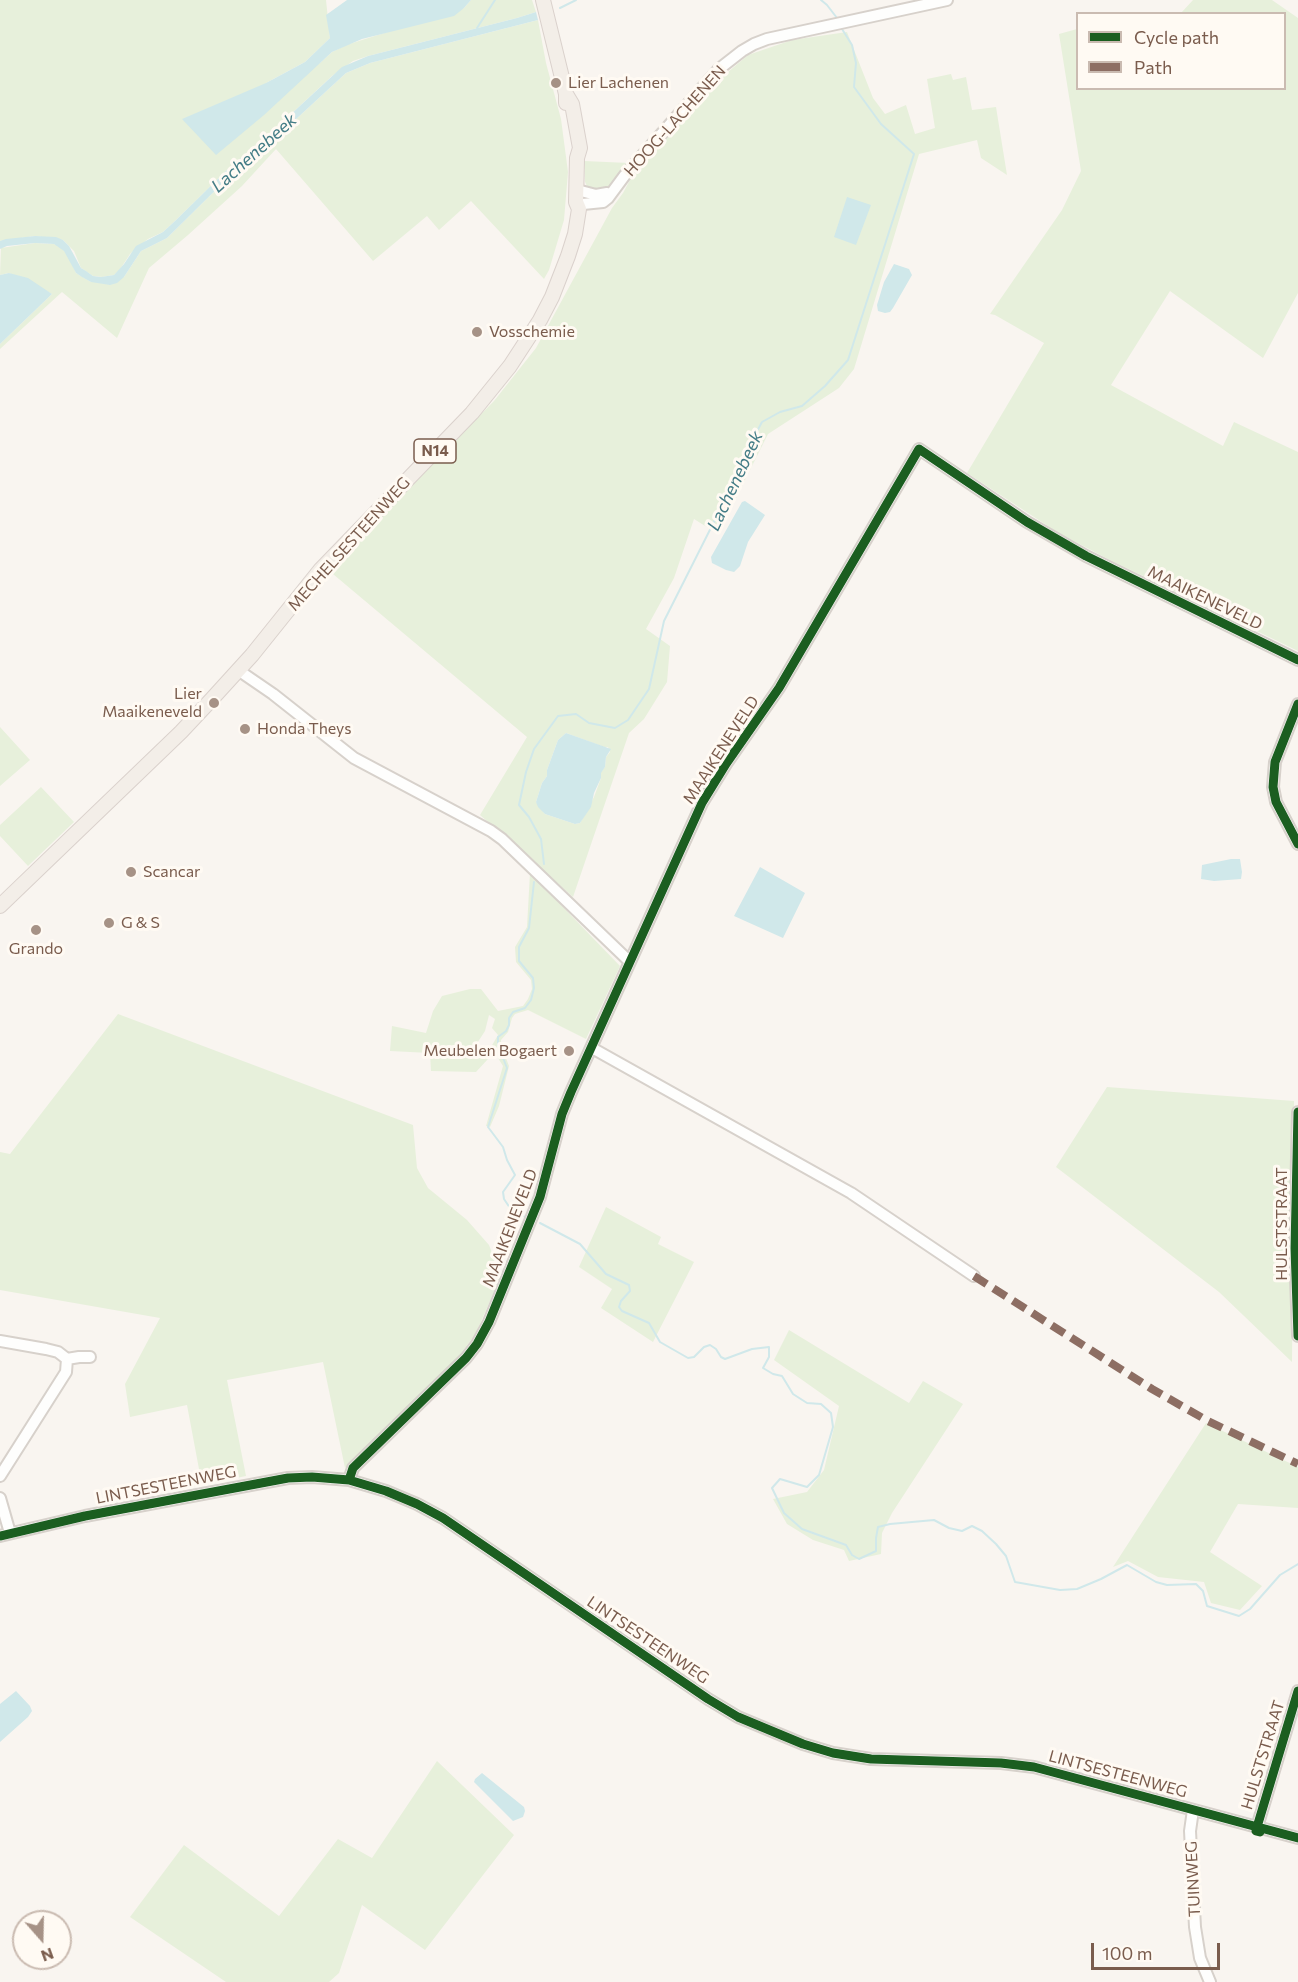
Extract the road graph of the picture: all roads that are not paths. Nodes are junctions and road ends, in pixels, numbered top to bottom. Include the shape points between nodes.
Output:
1 (543, 0) edge
2 (947, 0) edge
3 (577, 196) junction
4 (1298, 660) edge
5 (238, 670) junction
6 (1298, 704) edge
7 (1298, 844) edge
8 (0, 906) edge
9 (629, 961) junction
10 (592, 1048) junction
11 (1298, 1112) edge
12 (974, 1276) dead end
13 (1298, 1336) edge
14 (0, 1341) edge
15 (90, 1357) dead end
16 (67, 1359) junction
17 (1, 1473) edge
18 (349, 1480) junction
19 (0, 1498) edge
20 (5, 1535) edge
21 (1298, 1691) edge
22 (1193, 1810) junction
23 (1257, 1827) junction
24 (1298, 1838) edge
25 (1210, 1982) edge

1 - 3 main road, MECHELSESTEENWEG / N14 via 566,94 572,150 577,158
2 - 3 street, HOOG-LACHENEN via 767,39 742,51 719,69 603,202 583,204
3 - 5 main road, MECHELSESTEENWEG / N14 via 570,207 551,279 500,365 304,576
4 - 9 street, MAAIKENEVELD via 1086,556 1027,522 919,449 779,688 702,803
5 - 8 main road, MECHELSESTEENWEG / N14 via 181,732
5 - 9 street via 354,758 502,839
6 - 7 street via 1275,762 1273,787 1276,802
9 - 10 street, MAAIKENEVELD
10 - 12 street via 851,1193
10 - 18 street, MAAIKENEVELD via 562,1114 536,1210 477,1344 353,1468
11 - 13 street, HULSTSTRAAT
14 - 16 street via 58,1352
15 - 16 street
16 - 17 street via 66,1372
18 - 20 street, LINTSESTEENWEG via 288,1478
18 - 22 street, LINTSESTEENWEG via 386,1491 443,1518 708,1699 738,1717 804,1744 870,1759 1034,1767
19 - 20 street
21 - 23 street, HULSTSTRAAT
22 - 23 street, LINTSESTEENWEG
22 - 25 street, TUINWEG via 1190,1831 1195,1927 1200,1958
23 - 24 street, LINTSESTEENWEG

